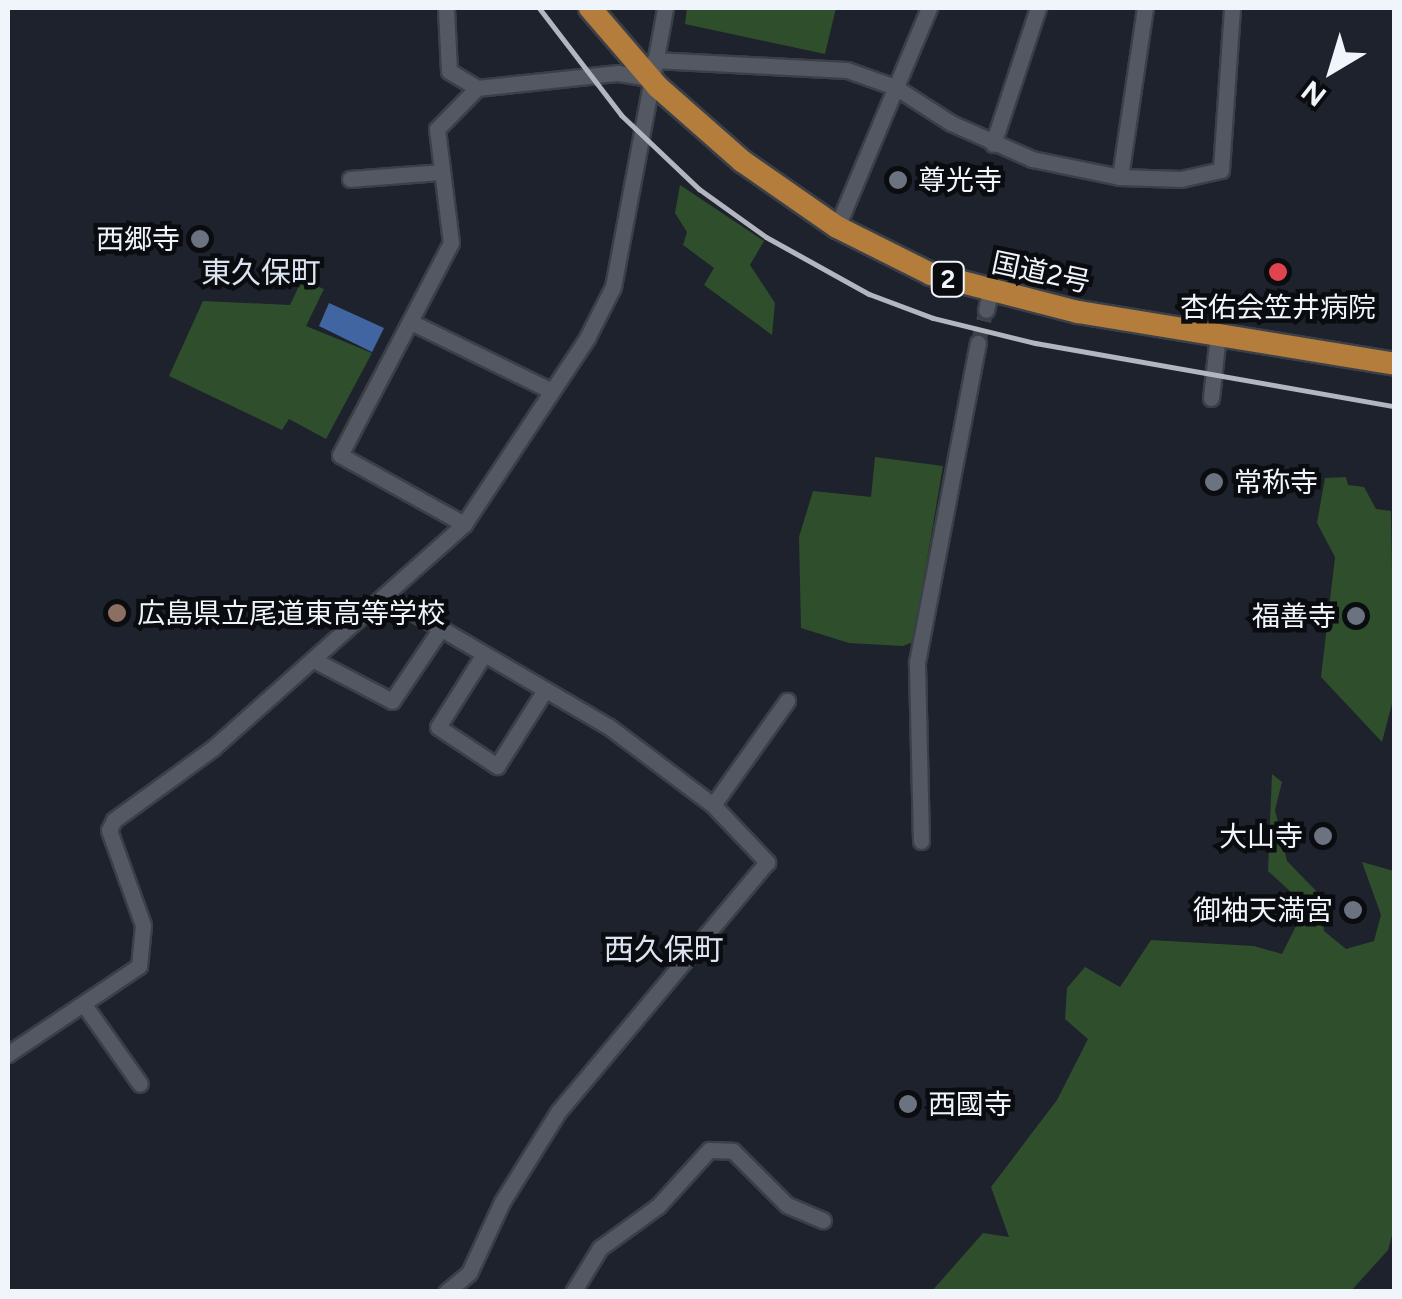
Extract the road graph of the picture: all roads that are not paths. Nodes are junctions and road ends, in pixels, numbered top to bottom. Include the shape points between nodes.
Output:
1 (446, 8) edge
2 (590, 8) edge
3 (664, 8) edge
4 (929, 8) edge
5 (1038, 8) edge
6 (1145, 8) edge
7 (1232, 8) edge
8 (651, 69) junction
9 (895, 87) junction
10 (477, 88) junction
11 (993, 144) junction
12 (442, 172) junction
13 (1120, 178) junction
14 (350, 180) dead end
15 (836, 227) junction
16 (411, 322) junction
17 (1218, 335) junction
18 (978, 343) tunnel mouth
19 (1394, 364) edge
20 (550, 390) junction
21 (1211, 398) dead end
22 (464, 524) junction
23 (386, 597) junction
24 (440, 628) junction
25 (484, 654) junction
26 (314, 660) junction
27 (545, 690) junction
28 (788, 701) dead end
29 (713, 804) junction
30 (921, 842) dead end
31 (85, 1006) junction
32 (8, 1054) edge
33 (140, 1084) dead end
34 (822, 1220) dead end
35 (446, 1292) edge
36 (573, 1292) edge

1 - 10 street via 449,71
2 - 8 highway, 国道2号 / 2
3 - 8 street
4 - 9 street
5 - 11 street
6 - 13 street
7 - 13 street via 1221,170 1181,180
8 - 9 street via 846,70
8 - 10 street
8 - 15 highway, 国道2号 / 2 via 742,161
8 - 20 street via 613,287
9 - 11 street
9 - 15 street
10 - 12 street via 437,129
11 - 13 street via 1060,168
12 - 14 street
12 - 16 street via 451,242
15 - 17 highway, 国道2号 / 2 via 988,302
16 - 20 street
16 - 22 street via 340,455
17 - 19 highway, 国道2号 / 2
17 - 21 street
18 - 30 street via 917,662
20 - 22 street
22 - 23 street
23 - 24 street
23 - 26 street
24 - 25 street
24 - 26 street via 392,701
25 - 27 street
25 - 27 street via 438,727 497,766
26 - 31 street via 213,748 114,820 108,830 143,925 142,950 139,966
27 - 29 street via 608,726
28 - 29 street
29 - 35 street via 765,855 765,869 558,1112 468,1272
31 - 32 street
31 - 33 street
34 - 36 street via 786,1205 733,1150 708,1150 658,1206 600,1248

